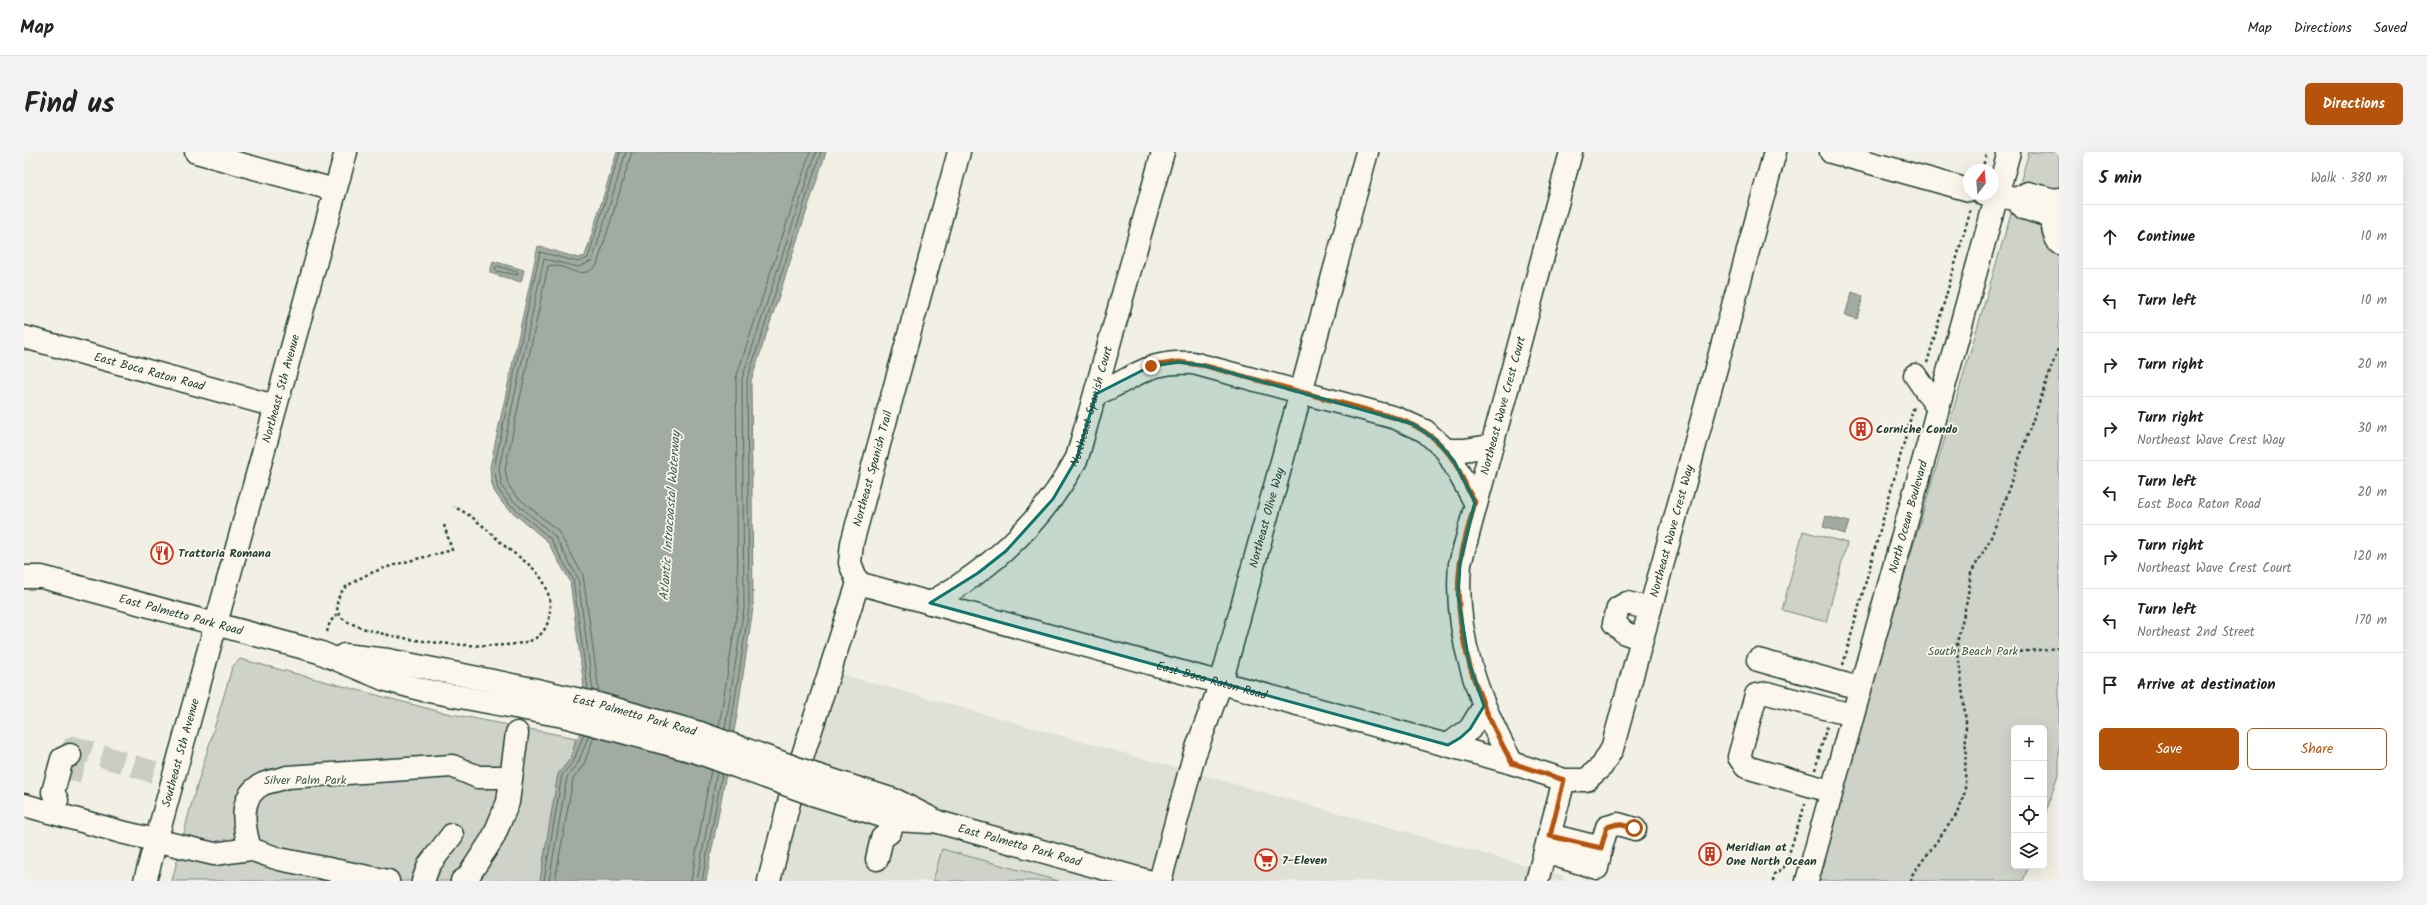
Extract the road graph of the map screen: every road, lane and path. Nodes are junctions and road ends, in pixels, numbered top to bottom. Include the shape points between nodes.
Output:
1 (196, 152) edge
2 (346, 152) edge
3 (959, 152) edge
4 (1163, 152) edge
5 (1367, 152) edge
6 (1571, 152) edge
7 (1776, 152) edge
8 (1831, 152) edge
9 (1987, 152) edge
10 (2009, 152) edge
11 (1984, 164) edge
12 (1999, 173) edge
13 (1963, 189) edge
14 (335, 190) junction
15 (1987, 200) edge
16 (1987, 200) edge
17 (1999, 200) edge
18 (2056, 206) edge
19 (2059, 243) edge
20 (24, 337) edge
21 (2059, 346) edge
22 (1948, 368) junction
23 (1922, 378) junction
24 (1301, 392) junction
25 (1096, 394) junction
26 (275, 406) junction
27 (1937, 407) junction
28 (1490, 446) junction
29 (1446, 450) junction
30 (1475, 502) junction
31 (454, 507) dead end
32 (444, 525) dead end
33 (24, 564) edge
34 (33, 577) edge
35 (858, 583) junction
36 (930, 603) junction
37 (1650, 610) junction
38 (338, 613) junction
39 (215, 624) junction
40 (327, 632) dead end
41 (1642, 639) junction
42 (2059, 648) edge
43 (1996, 654) dead end
44 (1758, 660) dead end
45 (1839, 682) junction
46 (1221, 683) junction
47 (1859, 688) junction
48 (1484, 706) junction
49 (1831, 710) junction
50 (1852, 715) junction
51 (517, 733) dead end
52 (1448, 745) junction
53 (70, 755) dead end
54 (1512, 763) junction
55 (511, 777) junction
56 (69, 780) tunnel mouth
57 (1564, 780) junction
58 (808, 784) junction
59 (1820, 788) junction
60 (24, 805) edge
61 (55, 807) junction
62 (894, 819) junction
63 (938, 822) junction
64 (1634, 828) dead end
65 (452, 835) dead end
66 (155, 841) junction
67 (1547, 844) junction
68 (250, 850) junction
69 (877, 859) dead end
70 (145, 881) edge
71 (388, 881) edge
72 (423, 881) edge
73 (462, 881) edge
74 (769, 881) edge
75 (1148, 881) edge
76 (1160, 881) edge
77 (1537, 881) edge
78 (1772, 881) edge
79 (1807, 881) edge
80 (1911, 881) edge

1 - 14 street
2 - 14 street, Northeast 5th Avenue
3 - 35 street, Northeast Spanish Trail via 852,543 850,563
4 - 25 street, Northeast Spanish Court
5 - 24 street, Northeast Olive Way
6 - 28 street, Northeast Wave Crest Court
7 - 37 street, Northeast Wave Crest Way
8 - 13 street
9 - 11 path
10 - 12 street, North Ocean Boulevard
14 - 26 street, Northeast 5th Avenue
15 - 22 street, North Ocean Boulevard
16 - 23 path
17 - 18 street via 2024,208
18 - 19 street via 2053,229
20 - 26 street, East Boca Raton Road
21 - 80 path via 1990,540 1971,573 1957,643 1966,722 1965,791 1959,811 1924,858
22 - 23 street
22 - 27 street, North Ocean Boulevard
23 - 27 street
23 - 45 path
24 - 25 street via 1206,366 1179,362 1151,366 1138,371 1115,386
24 - 29 street via 1413,424
24 - 46 street, Northeast Olive Way
25 - 36 street, Northeast Spanish Court via 1077,458 1053,499 1006,551 978,573
26 - 39 street, Northeast 5th Avenue
27 - 47 street, North Ocean Boulevard
28 - 29 street
28 - 30 street, Northeast Wave Crest Court
29 - 30 street
30 - 48 street, Northeast Wave Crest Court via 1460,564 1458,595 1469,662
31 - 38 path via 468,514 539,574 548,593 551,611 544,629 538,635 532,640 497,646 453,645 403,639 350,622
32 - 38 path via 452,550 373,573 350,584 337,602
33 - 34 street, East Palmetto Park Road
34 - 39 street, East Palmetto Park Road
35 - 36 street, East Boca Raton Road
35 - 58 street
36 - 46 street, East Boca Raton Road
37 - 41 street, Northeast Wave Crest Way
37 - 41 street via 1627,603 1618,608 1614,623 1625,633
38 - 40 path via 330,622
39 - 58 street, East Palmetto Park Road, bridge via 319,652 388,660 478,690 598,704 700,733
39 - 66 street, Southeast 5th Avenue via 166,776
41 - 57 street, Northeast Wave Crest Way via 1612,748 1602,766 1586,780
42 - 43 path
44 - 45 street
45 - 47 street
46 - 52 street, East Boca Raton Road
46 - 76 street, Northeast Olive Way via 1194,756
47 - 50 street, North Ocean Boulevard
48 - 52 street via 1470,729
48 - 54 street, Northeast Wave Crest Court
49 - 50 street
49 - 59 path
49 - 59 street via 1766,693 1756,695 1739,757 1746,767
50 - 59 street, North Ocean Boulevard
51 - 55 street
52 - 54 street, East Boca Raton Road
53 - 61 street via 62,759 53,792
54 - 57 street, East Boca Raton Road
55 - 68 street via 478,777 452,766 281,779 262,784 250,794 244,810
55 - 73 street via 508,802 494,838 467,878
56 - 61 street via 65,795
57 - 67 street
58 - 62 street, East Palmetto Park Road
58 - 63 street, East Palmetto Park Road via 897,801
58 - 74 street
59 - 78 path via 1783,869 1774,874
59 - 79 street, North Ocean Boulevard
60 - 61 street
61 - 66 street
62 - 63 street, East Palmetto Park Road
62 - 69 street via 890,832 882,838
63 - 75 street, East Palmetto Park Road
64 - 67 street via 1618,824 1607,827 1597,868
65 - 72 street via 429,865
66 - 68 street via 214,854
66 - 70 street, Southeast 5th Avenue
67 - 77 street
68 - 71 street via 279,860

